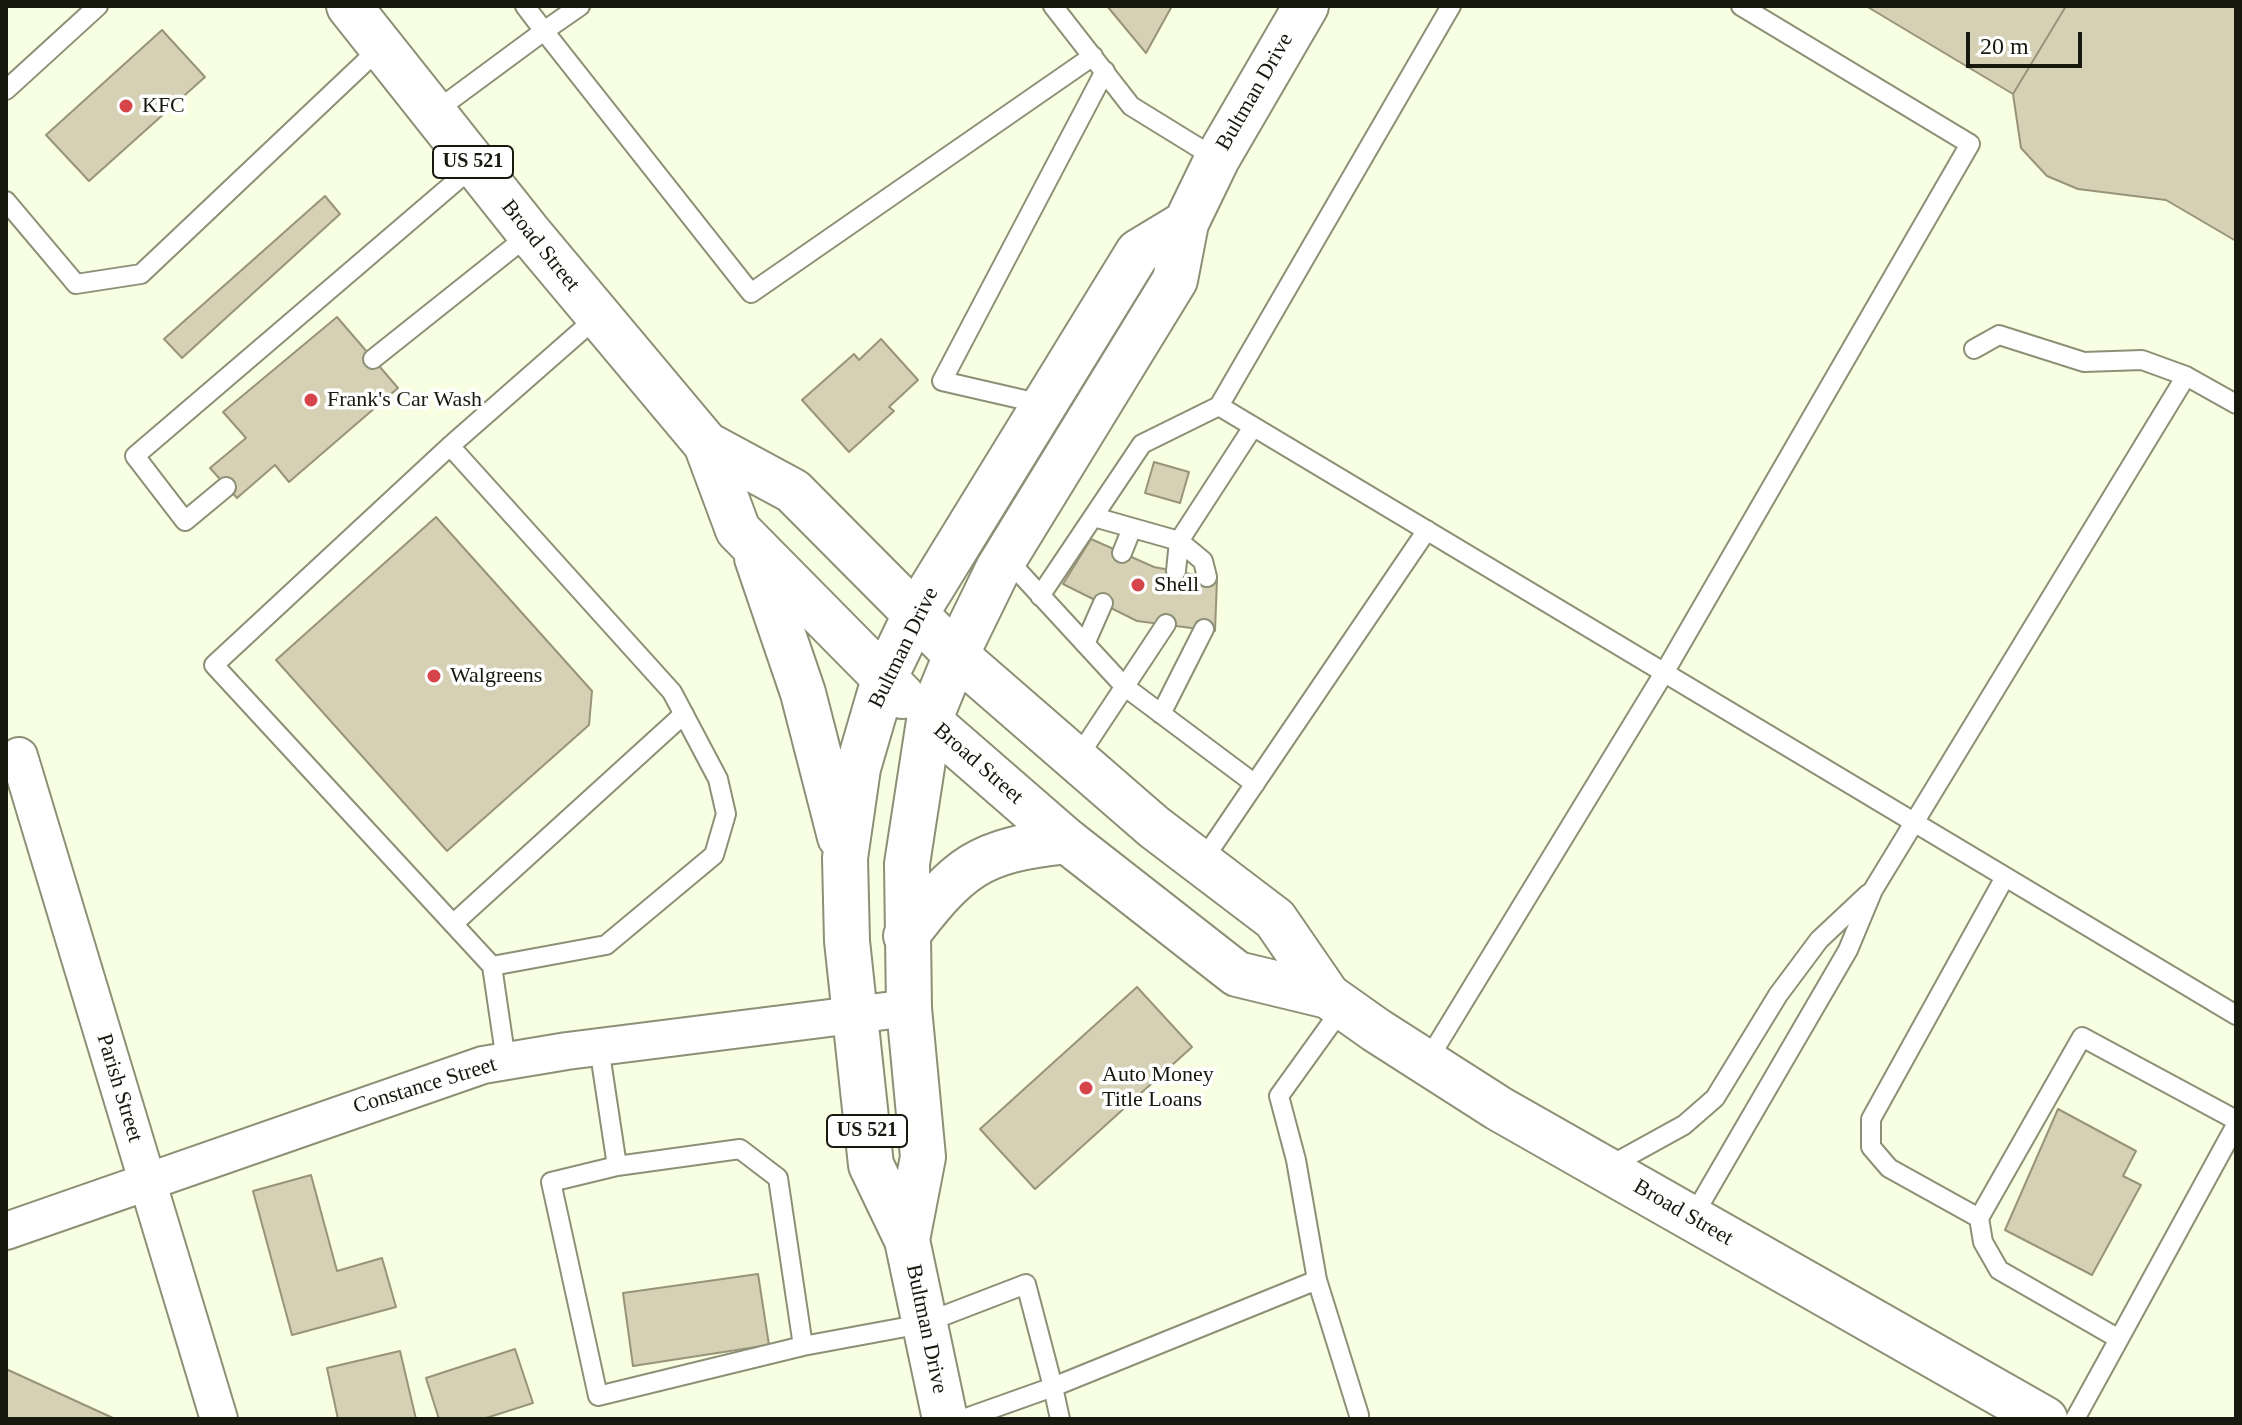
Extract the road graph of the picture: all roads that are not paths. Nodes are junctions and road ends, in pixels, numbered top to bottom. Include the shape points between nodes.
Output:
1 (98, 6) edge
2 (349, 6) edge
3 (525, 6) edge
4 (580, 6) edge
5 (1053, 6) edge
6 (1306, 6) edge
7 (1451, 6) edge
8 (1741, 6) edge
9 (544, 31) junction
10 (381, 47) junction
11 (1099, 64) junction
12 (6, 90) edge
13 (433, 113) junction
14 (1217, 159) junction
15 (475, 165) junction
16 (6, 201) edge
17 (1186, 223) junction
18 (530, 234) junction
19 (597, 317) junction
20 (1974, 349) dead end
21 (373, 359) dead end
22 (2186, 376) junction
23 (1042, 404) junction
24 (2236, 404) edge
25 (1219, 406) junction
26 (1253, 427) junction
27 (706, 444) junction
28 (450, 446) junction
29 (226, 487) dead end
30 (1094, 517) junction
31 (1132, 528) junction
32 (1427, 530) junction
33 (1179, 541) junction
34 (754, 548) junction
35 (1122, 553) dead end
36 (1006, 557) junction
37 (1176, 571) dead end
38 (1207, 577) dead end
39 (1040, 596) junction
40 (1103, 603) dead end
41 (915, 615) junction
42 (1166, 624) dead end
43 (1204, 629) dead end
44 (1085, 644) junction
45 (956, 655) junction
46 (1664, 673) junction
47 (884, 679) junction
48 (1124, 686) junction
49 (684, 714) junction
50 (1161, 714) junction
51 (929, 721) junction
52 (19, 756) dead end
53 (1076, 760) junction
54 (1255, 784) junction
55 (1914, 823) junction
56 (1067, 841) junction
57 (845, 858) junction
58 (1201, 863) junction
59 (2005, 877) junction
60 (1873, 890) junction
61 (453, 924) junction
62 (906, 936) junction
63 (492, 966) junction
64 (1336, 1001) junction
65 (909, 1008) junction
66 (853, 1014) junction
67 (2236, 1015) edge
68 (599, 1047) junction
69 (506, 1061) junction
70 (1426, 1063) junction
71 (2236, 1122) edge
72 (617, 1166) junction
73 (1605, 1169) junction
74 (147, 1182) junction
75 (1692, 1218) junction
76 (1979, 1218) junction
77 (6, 1231) edge
78 (907, 1240) junction
79 (1317, 1280) junction
80 (922, 1324) junction
81 (2119, 1339) junction
82 (803, 1346) junction
83 (1053, 1387) junction
84 (1355, 1418) edge
85 (219, 1419) edge
86 (945, 1419) edge
87 (963, 1419) edge
88 (1060, 1419) edge
89 (2045, 1419) edge
90 (2075, 1419) edge

1 - 12 lane
2 - 10 main road, Broad Street / US 521
3 - 9 lane
4 - 9 lane
5 - 11 lane
6 - 14 main road, Bultman Drive
7 - 25 lane
8 - 46 lane via 1970,144
9 - 11 lane via 751,293
9 - 13 lane
10 - 13 main road, Broad Street / US 521
10 - 16 lane via 141,274 76,284
11 - 14 lane via 1131,106
11 - 23 lane via 942,381
13 - 15 main road, Broad Street / US 521
14 - 17 main road, Bultman Drive
15 - 18 main road, Broad Street / US 521
15 - 29 lane via 135,456 185,521
17 - 23 main road, Bultman Drive via 1138,252
17 - 36 main road, Bultman Drive via 1175,280
18 - 19 main road, Broad Street / US 521
18 - 21 lane
19 - 27 main road, Broad Street / US 521
19 - 28 lane
20 - 22 lane via 1999,335 2084,362 2142,360
22 - 24 lane
22 - 55 lane
23 - 41 main road, Bultman Drive
25 - 26 lane
25 - 30 lane via 1142,444
26 - 32 lane
26 - 33 lane
27 - 34 main road, Broad Street / US 521 via 738,530
27 - 41 main road, Broad Street / US 521 via 793,491
28 - 49 lane via 672,692
28 - 61 lane via 214,665
30 - 31 lane
30 - 39 lane
31 - 33 lane
31 - 35 lane
32 - 46 lane
32 - 54 lane
33 - 37 lane
33 - 38 lane via 1203,561
34 - 47 main road, Broad Street
34 - 57 main road, US 521 via 803,693
36 - 39 lane
36 - 45 main road, Bultman Drive
39 - 44 lane
40 - 44 lane
41 - 45 main road, Broad Street / US 521
41 - 47 main road, Bultman Drive
42 - 48 lane
43 - 50 lane
44 - 48 lane
45 - 51 main road, Bultman Drive / US 521
45 - 53 main road, Broad Street
46 - 55 lane
46 - 70 lane
47 - 51 main road, Broad Street
47 - 57 main road, Bultman Drive via 858,768
48 - 50 lane
48 - 53 lane
49 - 61 lane
49 - 63 lane via 718,779 726,814 714,855 606,945
50 - 54 lane
51 - 56 main road, Broad Street
51 - 62 main road, Bultman Drive / US 521 via 907,864
52 - 74 street, Parish Street
53 - 58 main road, Broad Street
54 - 58 lane
55 - 59 lane
55 - 60 lane
56 - 62 main road via 1022,846 964,870
56 - 64 main road, Broad Street via 1237,974
57 - 66 main road, Bultman Drive / US 521
58 - 64 main road, Broad Street via 1275,919
59 - 67 lane
59 - 76 lane via 1871,1119 1871,1147 1889,1168
60 - 73 lane via 1819,940 1715,1098 1684,1125
60 - 75 lane via 1848,950
61 - 63 lane
62 - 65 main road, Bultman Drive / US 521
63 - 69 lane
64 - 70 main road, Broad Street
64 - 79 lane via 1279,1096
65 - 66 street, Constance Street
65 - 78 main road, Bultman Drive / US 521 via 923,1157
66 - 68 street, Constance Street
66 - 78 main road, Bultman Drive / US 521 via 871,1165
68 - 69 street, Constance Street
68 - 72 lane
69 - 74 street, Constance Street via 449,1074
70 - 73 main road, Broad Street
71 - 76 lane via 2082,1037
71 - 81 lane
72 - 82 lane via 740,1149 778,1178
72 - 82 lane via 551,1182 598,1396
73 - 75 main road, Broad Street
74 - 77 street, Constance Street
74 - 85 street, Parish Street
75 - 89 main road, Broad Street
76 - 81 lane via 1983,1242 1999,1270
78 - 80 main road, Bultman Drive / US 521
79 - 83 lane
79 - 84 lane
80 - 82 lane
80 - 83 lane via 1026,1284
80 - 86 main road, Bultman Drive / US 521
81 - 90 lane
83 - 87 lane
83 - 88 lane

